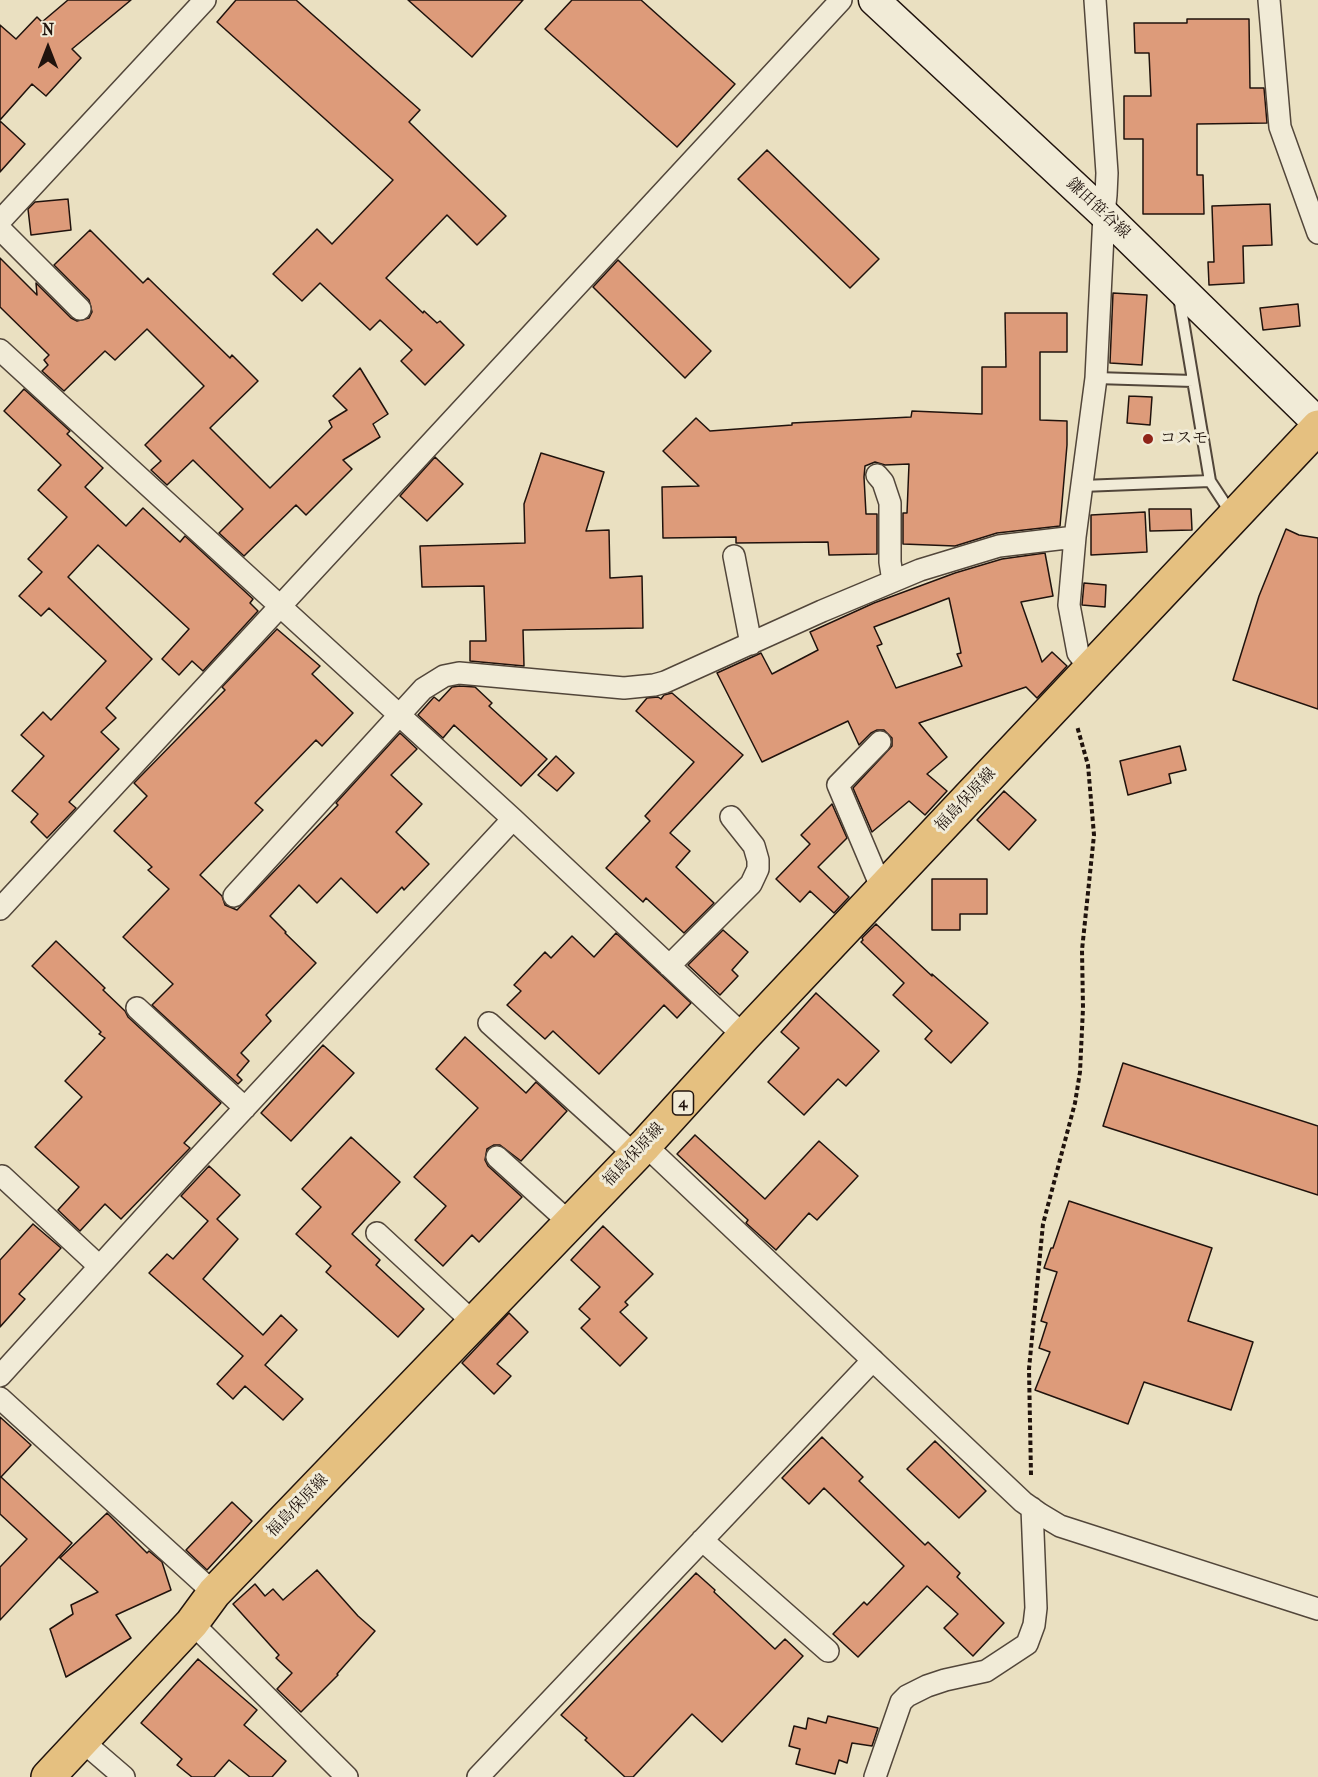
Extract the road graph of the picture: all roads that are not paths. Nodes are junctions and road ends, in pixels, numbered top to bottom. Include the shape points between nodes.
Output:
1 (205, 0) edge
2 (841, 0) edge
3 (874, 0) edge
4 (1095, 0) edge
5 (1269, 0) edge
6 (1104, 214) junction
7 (0, 221) edge
8 (0, 229) edge
9 (1318, 233) edge
10 (1177, 285) junction
11 (80, 309) dead end
12 (0, 350) edge
13 (1096, 378) junction
14 (1193, 381) junction
15 (1318, 425) edge
16 (877, 475) dead end
17 (1210, 481) junction
18 (1082, 486) junction
19 (1233, 516) junction
20 (1075, 537) junction
21 (734, 556) dead end
22 (893, 581) junction
23 (280, 606) junction
24 (751, 644) junction
25 (1090, 668) junction
26 (400, 716) junction
27 (880, 742) dead end
28 (731, 817) dead end
29 (513, 819) junction
30 (882, 889) junction
31 (234, 896) dead end
32 (0, 909) edge
33 (669, 966) junction
34 (138, 1008) dead end
35 (489, 1023) dead end
36 (744, 1036) junction
37 (245, 1108) junction
38 (640, 1150) junction
39 (497, 1157) dead end
40 (2, 1176) dead end
41 (570, 1223) junction
42 (376, 1233) dead end
43 (99, 1266) junction
44 (474, 1323) junction
45 (873, 1360) junction
46 (0, 1376) edge
47 (0, 1398) edge
48 (1032, 1508) junction
49 (702, 1539) junction
50 (214, 1593) junction
51 (1318, 1609) edge
52 (192, 1623) junction
53 (828, 1651) dead end
54 (81, 1740) junction
55 (48, 1777) edge
56 (124, 1777) edge
57 (347, 1777) edge
58 (478, 1777) edge
59 (875, 1777) edge

1 - 7 street
2 - 23 street
3 - 6 street, 鎌田笹谷線
4 - 6 street via 1107,173
5 - 9 street via 1280,127
6 - 10 street, 鎌田笹谷線
6 - 13 street
8 - 11 street
10 - 14 lane
10 - 15 street, 鎌田笹谷線
12 - 23 street
13 - 14 lane
13 - 18 street
14 - 17 lane
15 - 19 main road, 福島保原線 / 4
16 - 22 street via 890,502
17 - 18 lane
17 - 19 lane
18 - 20 street
19 - 25 main road, 福島保原線 / 4
20 - 22 street via 999,546
20 - 25 street via 1069,604 1078,653
21 - 24 street
22 - 24 street
23 - 26 street
23 - 32 street
24 - 26 street via 665,682 636,688 450,674 423,689
25 - 30 main road, 福島保原線 / 4
26 - 29 street
26 - 31 street
27 - 30 street via 838,785
28 - 33 street via 754,846 758,869 751,884
29 - 33 street
29 - 37 street
30 - 36 main road, 福島保原線 / 4
33 - 36 street
34 - 37 street
35 - 38 street
36 - 38 main road, 福島保原線 / 4
37 - 43 street
38 - 41 main road, 福島保原線 / 4
38 - 45 street
39 - 41 street
40 - 43 street
41 - 44 main road, 福島保原線 / 4
42 - 44 street
43 - 46 street
44 - 50 main road, 福島保原線 / 4
45 - 48 street
45 - 49 street
47 - 50 street
48 - 51 street via 1060,1526
48 - 59 street via 1036,1608 1027,1644 986,1671 945,1680 907,1696 901,1702
49 - 53 street
49 - 58 street
50 - 52 main road, 福島保原線 / 4
52 - 54 main road, 福島保原線 / 4
52 - 57 street
54 - 55 main road, 福島保原線 / 4
54 - 56 street

